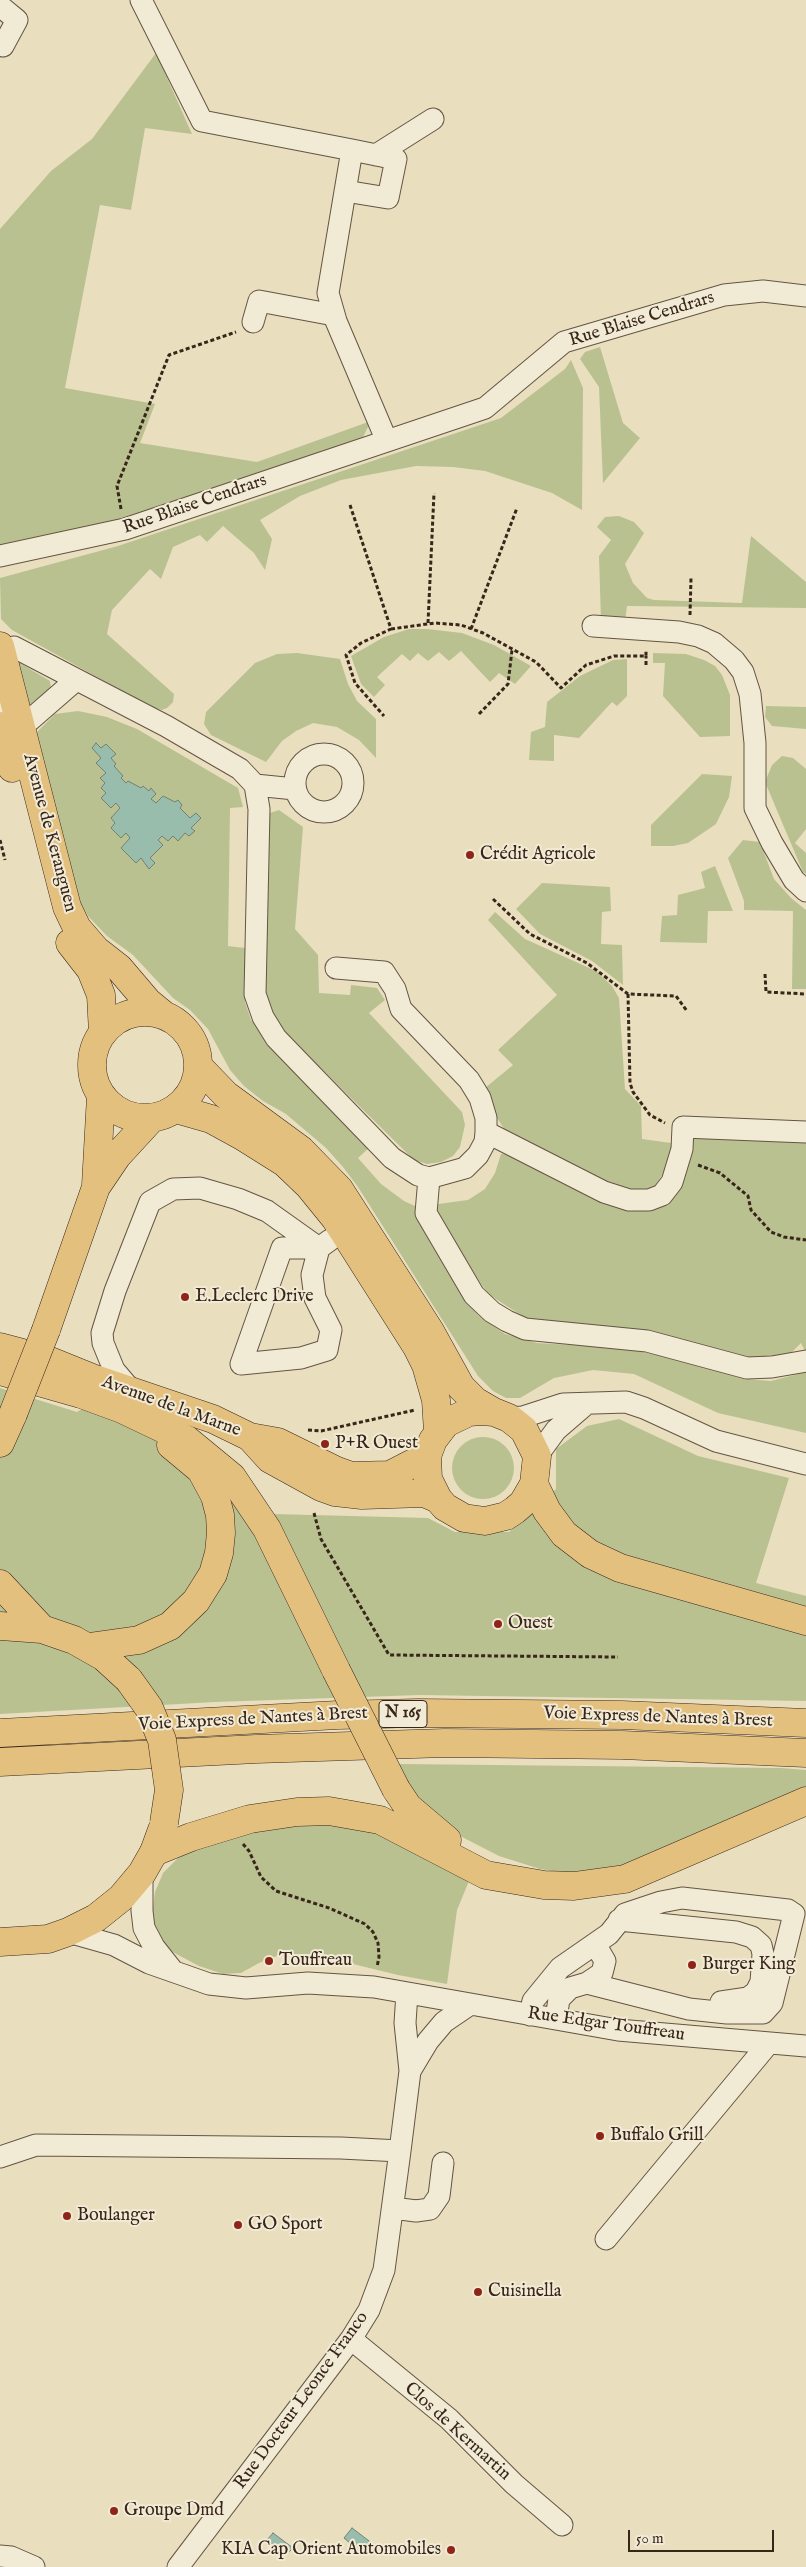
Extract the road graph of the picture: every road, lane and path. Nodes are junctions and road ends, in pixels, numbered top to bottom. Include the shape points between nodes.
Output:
1 (140, 0) edge
2 (0, 6) edge
3 (3, 46) dead end
4 (433, 120) dead end
5 (352, 150) junction
6 (376, 155) junction
7 (345, 191) junction
8 (806, 296) edge
9 (334, 315) junction
10 (254, 322) joint
11 (386, 440) junction
12 (434, 493) dead end
13 (350, 505) dead end
14 (517, 508) dead end
15 (125, 530) junction
16 (0, 556) edge
17 (691, 578) dead end
18 (428, 623) junction
19 (593, 626) dead end
20 (391, 629) junction
21 (471, 629) junction
22 (647, 630) junction
23 (689, 634) junction
24 (0, 648) edge
25 (512, 650) junction
26 (646, 656) junction
27 (646, 664) dead end
28 (76, 680) junction
29 (479, 714) dead end
30 (384, 716) dead end
31 (6, 717) edge
32 (255, 785) junction
33 (295, 788) dead end
34 (0, 840) edge
35 (5, 860) dead end
36 (806, 891) edge
37 (493, 899) dead end
38 (336, 968) dead end
39 (765, 974) dead end
40 (628, 994) junction
41 (806, 994) edge
42 (687, 1012) dead end
43 (165, 1016) junction
44 (103, 1033) junction
45 (199, 1066) junction
46 (101, 1096) junction
47 (176, 1109) junction
48 (151, 1118) junction
49 (683, 1127) junction
50 (486, 1132) junction
51 (806, 1132) edge
52 (682, 1149) junction
53 (428, 1178) junction
54 (96, 1187) junction
55 (344, 1232) junction
56 (806, 1240) edge
57 (319, 1248) junction
58 (0, 1347) edge
59 (0, 1357) edge
60 (806, 1361) edge
61 (0, 1371) edge
62 (92, 1378) junction
63 (131, 1390) junction
64 (584, 1405) junction
65 (420, 1409) dead end
66 (501, 1415) junction
67 (304, 1430) dead end
68 (250, 1437) junction
69 (0, 1443) edge
70 (433, 1444) junction
71 (537, 1456) junction
72 (806, 1464) edge
73 (534, 1484) junction
74 (438, 1499) junction
75 (314, 1513) dead end
76 (0, 1584) edge
77 (806, 1620) edge
78 (0, 1626) edge
79 (42, 1629) junction
80 (89, 1647) junction
81 (618, 1657) dead end
82 (806, 1723) edge
83 (0, 1733) edge
84 (806, 1753) edge
85 (0, 1762) edge
86 (806, 1801) edge
87 (240, 1842) dead end
88 (148, 1863) junction
89 (544, 1885) junction
90 (619, 1920) junction
91 (68, 1932) junction
92 (2, 1944) edge
93 (594, 1944) junction
94 (174, 1971) junction
95 (587, 1983) junction
96 (374, 1987) junction
97 (629, 1992) junction
98 (407, 1993) junction
99 (469, 2005) junction
100 (530, 2015) junction
101 (556, 2019) junction
102 (769, 2043) junction
103 (806, 2046) edge
104 (410, 2070) junction
105 (400, 2151) junction
106 (0, 2157) edge
107 (443, 2163) dead end
108 (393, 2208) junction
109 (606, 2240) dead end
110 (351, 2339) junction
111 (562, 2525) dead end
112 (0, 2556) edge
113 (34, 2567) edge
114 (178, 2567) edge

1 - 5 street via 202,121
2 - 3 street via 17,20
4 - 6 street
5 - 6 street
5 - 7 street
6 - 7 street via 396,160 388,198
7 - 9 street via 328,293
8 - 11 street, Rue Blaise Cendrars via 763,291 724,295 564,342 485,408
9 - 10 street via 259,301
9 - 11 street
10 - 15 path via 232,335 169,355 117,486
11 - 15 street, Rue Blaise Cendrars
12 - 18 path
13 - 20 path
14 - 21 path
15 - 16 street, Rue Blaise Cendrars
17 - 23 path
18 - 20 path
18 - 21 path
19 - 22 street
20 - 30 path via 361,643 346,655 355,683
21 - 25 path
22 - 23 street
22 - 26 path
23 - 36 street via 714,644 743,672 750,694 755,743 755,808 794,880
24 - 28 street via 14,647
24 - 31 main road, Avenue de Keranguen
25 - 26 path via 536,662 562,688 586,665 614,656
25 - 29 path via 508,684
26 - 27 path
28 - 31 street via 30,720
28 - 32 street via 191,739 240,769
31 - 43 main road, Avenue de Keranguen via 74,921 96,950 119,968 148,1002
31 - 44 main road, Avenue de Keranguen via 62,930 91,970 101,995
32 - 33 street
32 - 53 street via 259,808 254,994 263,1017 276,1038 392,1158
34 - 35 path
37 - 40 path via 530,934 587,962
38 - 50 street via 384,972 395,989 401,1009 469,1080 480,1098
39 - 41 path via 766,992
40 - 42 path via 676,996
40 - 49 path via 630,1083 633,1092 650,1115 660,1122
43 - 44 main road via 152,1012 131,1014 112,1023
43 - 45 main road via 190,1036 197,1050
44 - 46 main road via 92,1057 92,1070
45 - 47 main road via 193,1090
45 - 66 main road via 226,1095 301,1150 339,1189 430,1331 461,1387 475,1401
46 - 48 main road via 123,1114
46 - 54 main road
47 - 48 main road
47 - 55 main road via 212,1119 285,1164 309,1186
48 - 54 main road via 117,1156
49 - 51 street
49 - 52 street
50 - 52 street via 604,1192 629,1200 649,1200 662,1195 672,1182
50 - 53 street via 478,1155 465,1168
52 - 56 path via 699,1166 720,1173 748,1196 751,1210 772,1232
53 - 60 street via 426,1213 474,1295 507,1321 525,1328 647,1341 747,1368
54 - 69 main road, bridge via 46,1330
55 - 57 street
55 - 70 main road via 426,1365 436,1400
57 - 57 street via 282,1248 241,1364 301,1358 327,1350 330,1330 315,1298 312,1275
57 - 63 street via 268,1211 200,1188 173,1189 150,1202 102,1333 114,1370
58 - 62 main road, Avenue de la Marne
59 - 62 main road, Avenue de la Marne
61 - 80 main road via 155,1435 190,1459 210,1482 215,1496 220,1515 219,1553 207,1586 196,1602 156,1634 139,1640
61 - 89 main road, bridge via 122,1409 187,1440 232,1476 267,1529 396,1789 408,1807 442,1836 490,1864
62 - 63 main road, Avenue de la Marne
63 - 68 main road, Avenue de la Marne via 213,1419
64 - 66 street via 563,1404 523,1417
64 - 71 street via 556,1430
64 - 72 street via 626,1402 716,1441
65 - 67 path via 321,1431
66 - 70 main road via 469,1412 457,1416
66 - 71 main road via 524,1430
68 - 70 main road, Avenue de la Marne via 278,1442 351,1476 390,1476
68 - 74 main road, Avenue de la Marne via 270,1459 335,1492 424,1494
70 - 74 main road via 428,1479
71 - 73 main road
73 - 74 main road via 523,1503 506,1516 496,1519 464,1518
73 - 77 main road via 547,1511 564,1534 590,1554 620,1568
75 - 81 path via 321,1539 389,1655
76 - 79 main road
78 - 79 main road
79 - 80 main road
80 - 88 main road, bridge via 129,1680 157,1723 166,1756 169,1790 164,1824
82 - 83 main road, Voie Express de Nantes à Brest / N 165 via 622,1715 418,1713
84 - 85 main road, Voie Express de Nantes à Brest / N 165 via 622,1745 445,1743 256,1748
86 - 89 main road via 625,1880 574,1886
87 - 96 path via 249,1851 261,1877 276,1891 350,1916 373,1932 379,1957
88 - 89 main road via 241,1821 288,1813 329,1811 380,1820 486,1875
88 - 91 main road via 109,1908
88 - 94 street via 142,1911 144,1928 154,1947
90 - 93 street via 609,1934
90 - 97 street via 736,1932 752,1937 763,1954 761,1982 748,1998 730,2002 690,2001
90 - 97 street via 624,1914 682,1898 788,1910 794,1914 772,2003 763,2012 689,2009
91 - 92 main road via 40,1940
91 - 94 street, Rue Edgar Touffreau via 114,1945 149,1963
93 - 95 street via 605,1961 602,1973
93 - 100 street via 560,1968 533,2001
94 - 96 street, Rue Edgar Touffreau via 209,1984 246,1988 308,1983
95 - 97 street
95 - 101 street via 570,1988 559,1999
96 - 98 street, Rue Edgar Touffreau
98 - 99 street, Rue Edgar Touffreau
98 - 104 street, Rue Docteur Leonce Franco via 405,2023
99 - 100 street, Rue Edgar Touffreau
99 - 104 street, Rue Docteur Leonce Franco via 444,2022
100 - 101 street, Rue Edgar Touffreau
101 - 102 street, Rue Edgar Touffreau via 618,2030
102 - 103 street, Rue Edgar Touffreau
102 - 109 street
104 - 105 street, Rue Docteur Leonce Franco
105 - 106 street via 36,2145
105 - 108 street, Rue Docteur Leonce Franco
107 - 108 street via 439,2196 430,2209
108 - 110 street, Rue Docteur Leonce Franco via 384,2270 369,2310
110 - 111 street, Clos de Kermartin via 449,2419 514,2484
110 - 114 street, Rue Docteur Leonce Franco
112 - 113 street

